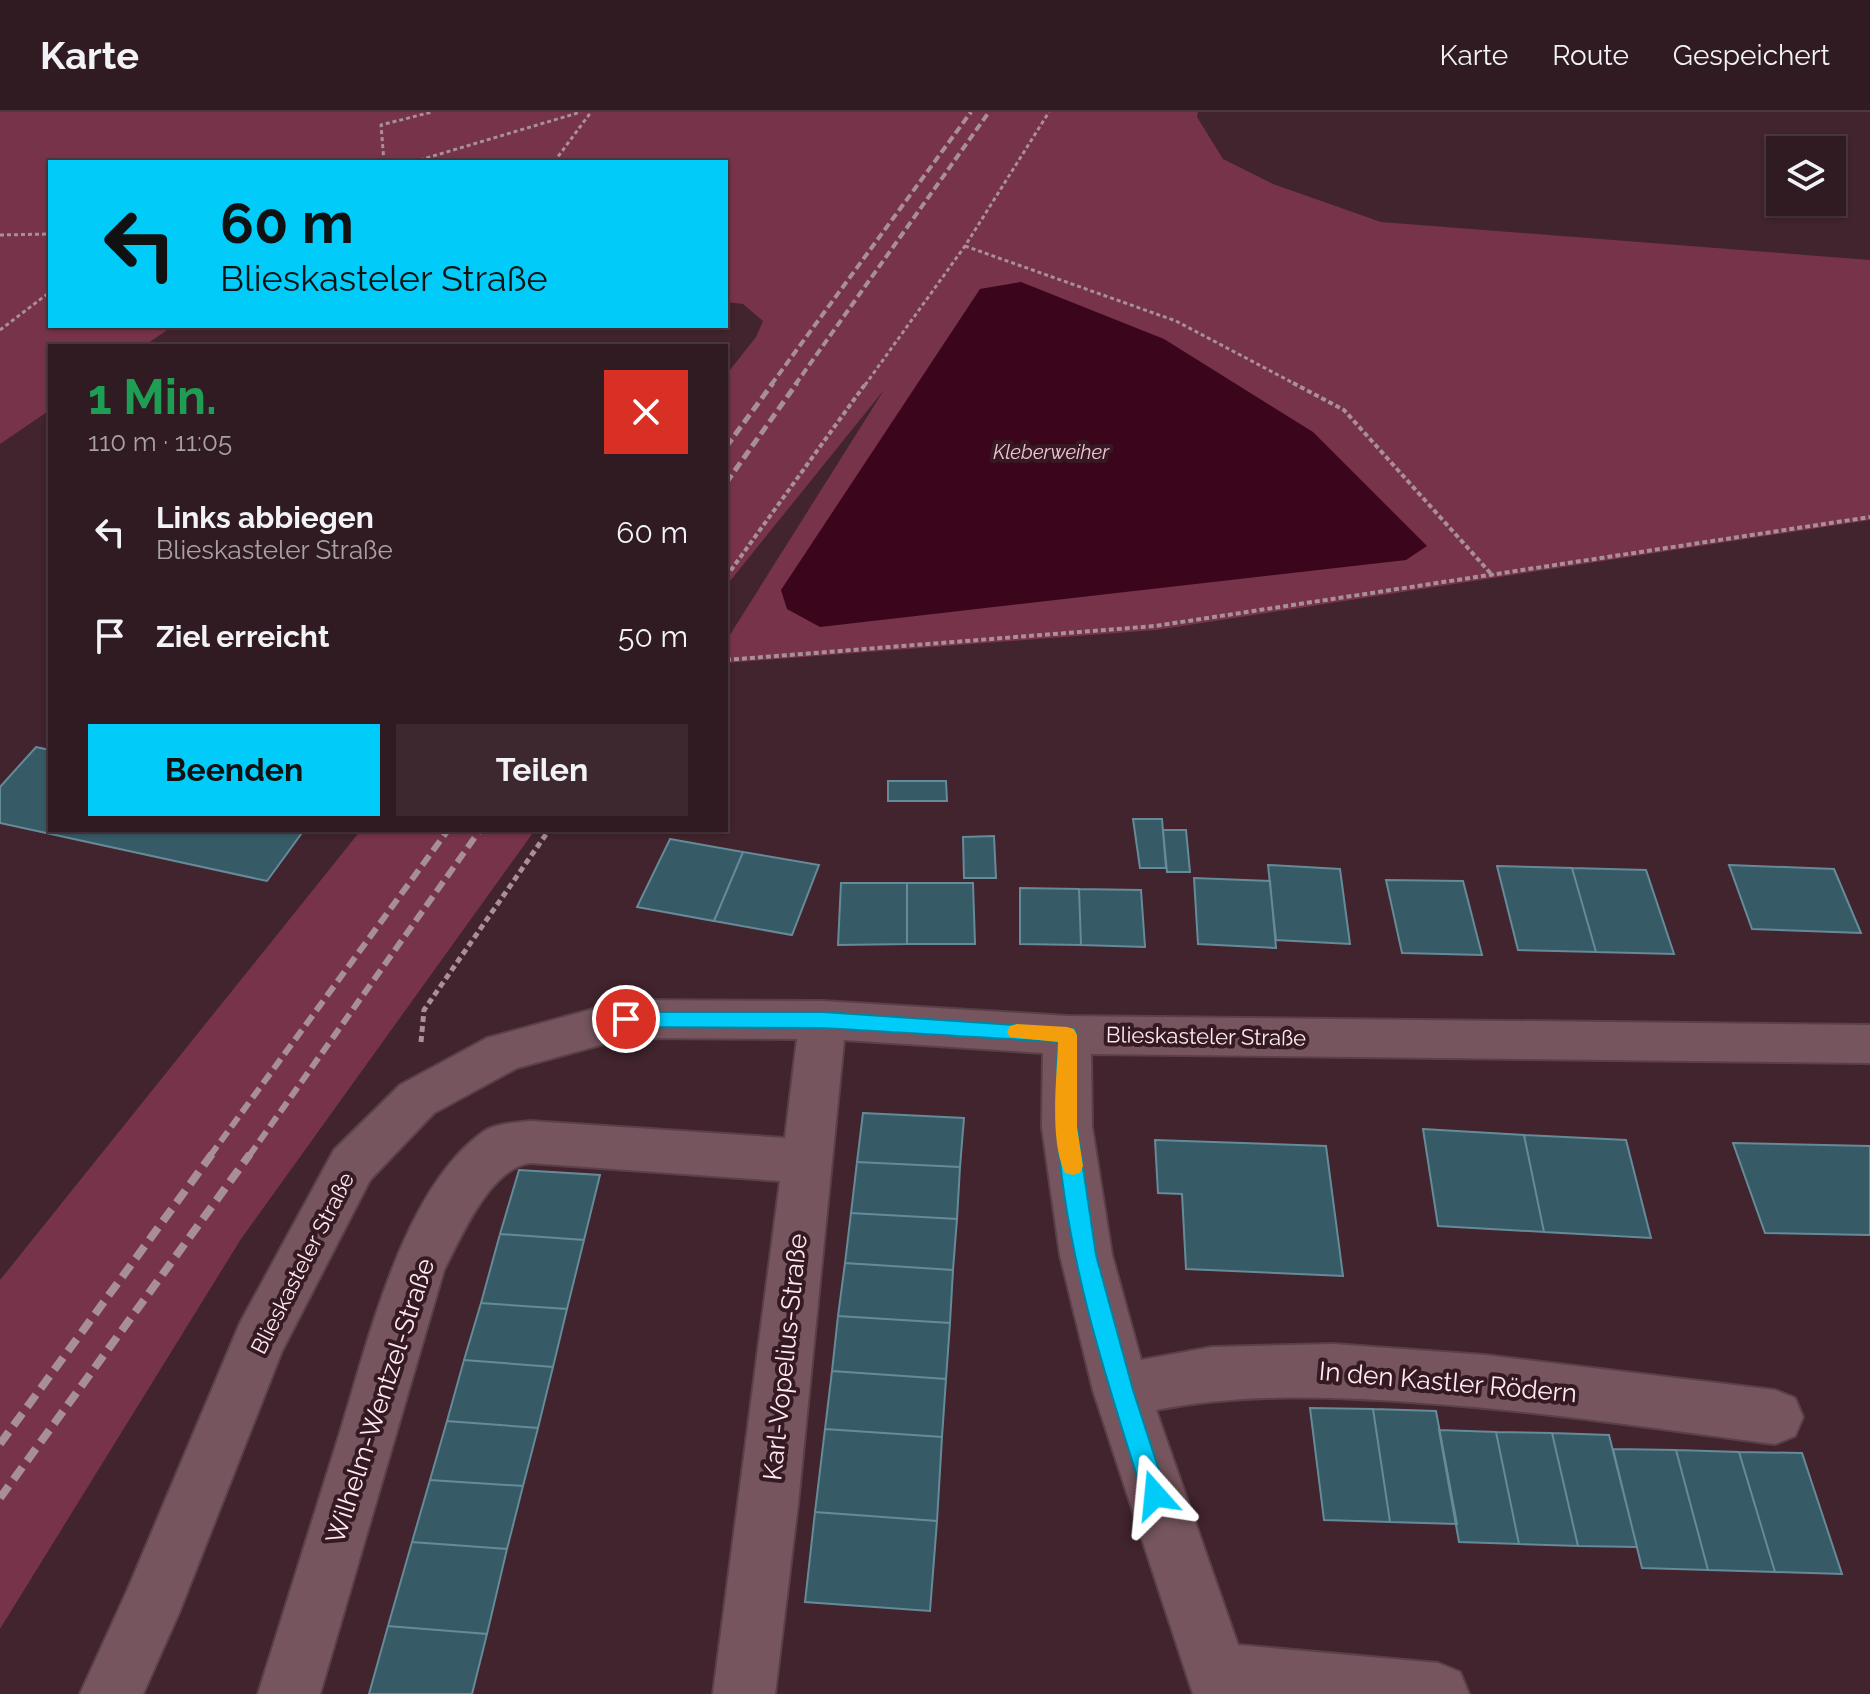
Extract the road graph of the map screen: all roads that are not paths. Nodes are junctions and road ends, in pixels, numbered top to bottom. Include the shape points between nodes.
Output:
1 (823, 1020) junction
2 (1067, 1035) junction
3 (1870, 1044) edge
4 (808, 1161) junction
5 (1121, 1390) junction
6 (1775, 1417) dead end
7 (1221, 1684) edge
8 (111, 1694) edge
9 (289, 1694) edge
10 (744, 1694) edge
11 (1438, 1694) edge

1 - 2 street, Blieskasteler Straße
1 - 4 street, Karl-Vopelius-Straße
1 - 8 street, Blieskasteler Straße via 626,1019 504,1052 417,1099 352,1165 259,1341
2 - 3 street, Blieskasteler Straße
2 - 5 street via 1067,1127 1086,1255
4 - 9 street, Wilhelm-Wentzel-Straße via 530,1142 503,1145 480,1166 454,1200 419,1266
4 - 10 street, Karl-Vopelius-Straße
5 - 6 street, In den Kastler Rödern via 1212,1373 1333,1370 1485,1381
5 - 7 street
7 - 11 street

